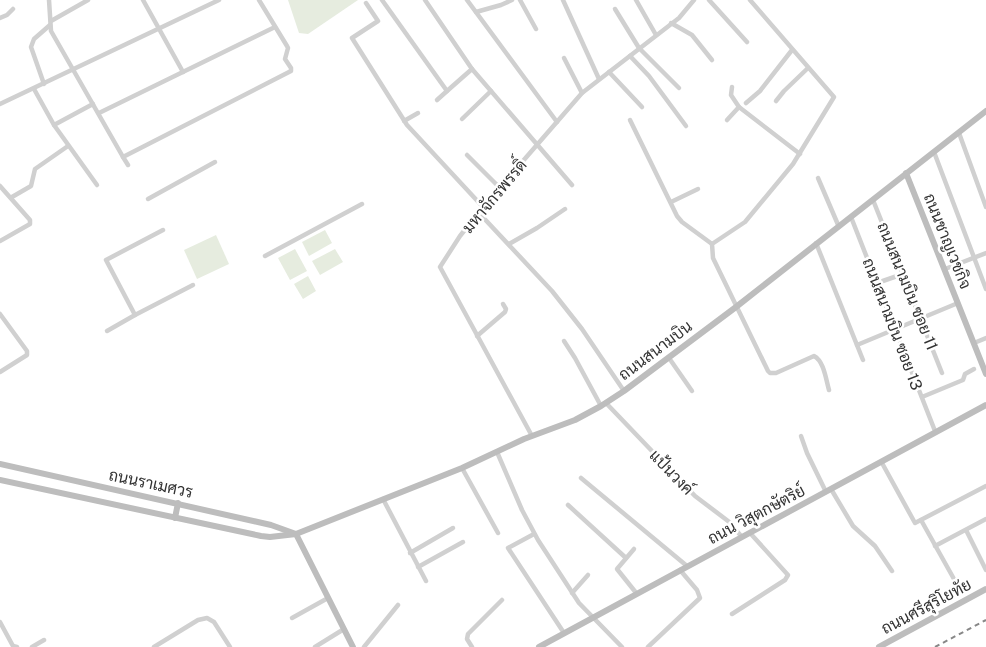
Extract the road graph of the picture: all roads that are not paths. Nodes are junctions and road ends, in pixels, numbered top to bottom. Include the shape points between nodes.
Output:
1 (49, 0) edge
2 (88, 0) edge
3 (143, 0) edge
4 (219, 0) edge
5 (259, 0) edge
6 (382, 0) edge
7 (425, 0) edge
8 (467, 0) edge
9 (512, 0) edge
10 (520, 0) edge
11 (563, 0) edge
12 (636, 0) edge
13 (694, 0) edge
14 (709, 0) edge
15 (750, 0) edge
16 (366, 3) dead end
17 (615, 8) dead end
18 (13, 9) dead end
19 (476, 12) junction
20 (0, 18) edge
21 (50, 23) junction
22 (671, 23) junction
23 (275, 27) junction
24 (159, 28) junction
25 (536, 28) dead end
26 (656, 35) junction
27 (747, 42) dead end
28 (639, 48) junction
29 (792, 50) junction
30 (630, 56) junction
31 (564, 58) dead end
32 (712, 60) dead end
33 (808, 68) junction
34 (74, 69) junction
35 (472, 69) junction
36 (183, 72) junction
37 (609, 72) junction
38 (599, 78) junction
39 (44, 84) junction
40 (732, 87) dead end
41 (679, 88) dead end
42 (34, 89) junction
43 (447, 91) junction
44 (491, 91) junction
45 (582, 93) junction
46 (437, 100) dead end
47 (776, 101) dead end
48 (746, 103) dead end
49 (0, 104) edge
50 (93, 104) junction
51 (642, 107) dead end
52 (740, 107) junction
53 (986, 111) edge
54 (99, 113) junction
55 (418, 113) dead end
56 (462, 119) dead end
57 (630, 120) dead end
58 (727, 120) dead end
59 (404, 121) junction
60 (557, 122) junction
61 (54, 125) junction
62 (686, 126) dead end
63 (958, 133) junction
64 (539, 145) junction
65 (68, 146) junction
66 (934, 152) junction
67 (800, 154) junction
68 (467, 155) dead end
69 (123, 158) junction
70 (216, 162) dead end
71 (128, 165) dead end
72 (906, 174) junction
73 (818, 178) dead end
74 (572, 185) dead end
75 (0, 186) edge
76 (97, 186) dead end
77 (500, 188) junction
78 (698, 189) dead end
79 (12, 197) junction
80 (148, 199) dead end
81 (873, 200) junction
82 (671, 202) junction
83 (362, 204) dead end
84 (484, 207) junction
85 (986, 207) edge
86 (565, 209) dead end
87 (479, 213) junction
88 (851, 217) junction
89 (839, 227) junction
90 (163, 230) dead end
91 (0, 241) edge
92 (816, 243) junction
93 (509, 244) junction
94 (712, 244) junction
95 (986, 253) edge
96 (265, 256) dead end
97 (974, 258) junction
98 (944, 269) junction
99 (903, 274) junction
100 (877, 284) junction
101 (193, 285) dead end
102 (986, 289) edge
103 (958, 303) junction
104 (503, 304) dead end
105 (736, 307) junction
106 (0, 314) edge
107 (135, 315) junction
108 (920, 318) junction
109 (895, 329) junction
110 (107, 332) dead end
111 (477, 336) junction
112 (986, 338) edge
113 (564, 341) dead end
114 (974, 342) junction
115 (857, 345) junction
116 (668, 358) junction
117 (863, 360) dead end
118 (974, 369) dead end
119 (0, 372) edge
120 (942, 373) dead end
121 (986, 374) edge
122 (829, 390) dead end
123 (624, 391) junction
124 (692, 391) dead end
125 (922, 397) junction
126 (604, 405) junction
127 (986, 405) edge
128 (935, 431) junction
129 (532, 436) junction
130 (801, 436) dead end
131 (497, 452) junction
132 (882, 463) junction
133 (0, 464) edge
134 (462, 468) junction
135 (581, 478) dead end
136 (0, 480) edge
137 (986, 486) edge
138 (829, 491) junction
139 (383, 500) junction
140 (178, 503) junction
141 (568, 505) dead end
142 (175, 518) junction
143 (921, 520) junction
144 (986, 520) edge
145 (453, 528) dead end
146 (966, 530) junction
147 (498, 533) dead end
148 (750, 533) junction
149 (296, 534) junction
150 (534, 534) junction
151 (742, 537) junction
152 (463, 542) dead end
153 (935, 546) junction
154 (634, 549) dead end
155 (410, 553) junction
156 (626, 558) junction
157 (687, 566) junction
158 (418, 567) junction
159 (680, 570) junction
160 (986, 570) edge
161 (892, 572) dead end
162 (588, 575) dead end
163 (426, 581) dead end
164 (959, 588) dead end
165 (986, 590) edge
166 (572, 593) junction
167 (637, 594) junction
168 (328, 598) junction
169 (502, 600) dead end
170 (398, 606) dead end
171 (732, 614) dead end
172 (594, 617) junction
173 (292, 618) dead end
174 (0, 622) edge
175 (344, 629) junction
176 (564, 633) junction
177 (44, 640) dead end
178 (14, 647) edge
179 (32, 647) edge
180 (154, 647) edge
181 (230, 647) edge
182 (315, 647) edge
183 (353, 647) edge
184 (364, 647) edge
185 (472, 647) edge
186 (539, 647) edge
187 (622, 647) edge
188 (648, 647) edge
189 (879, 647) edge

1 - 21 street
2 - 21 street
3 - 24 street
4 - 24 street
5 - 23 street
6 - 43 street
7 - 35 street
8 - 19 street
9 - 19 street
10 - 25 street
11 - 38 street
12 - 26 street
13 - 22 street, มหาจักรพรรดิ์
14 - 27 street
15 - 29 street
16 - 59 street via 378,21 352,38
17 - 28 street
18 - 20 street
19 - 60 street
21 - 34 street via 51,31
21 - 39 street via 31,46
22 - 26 street, มหาจักรพรรดิ์
22 - 32 street via 692,35
23 - 36 street
23 - 69 street via 288,48 284,57 290,73
24 - 34 street
24 - 36 street
26 - 28 street, มหาจักรพรรดิ์
28 - 30 street, มหาจักรพรรดิ์
28 - 41 street
29 - 33 street
29 - 48 street via 760,91
30 - 37 street, มหาจักรพรรดิ์
30 - 62 street
31 - 45 street
33 - 47 street
33 - 67 street via 834,97
34 - 39 street
34 - 50 street
35 - 43 street
35 - 44 street
36 - 54 street
37 - 38 street, มหาจักรพรรดิ์
37 - 51 street
38 - 45 street, มหาจักรพรรดิ์
39 - 42 street
40 - 52 street via 731,95
42 - 49 street
42 - 61 street
43 - 46 street
44 - 56 street
44 - 64 street
45 - 60 street, มหาจักรพรรดิ์
50 - 54 street
50 - 61 street
52 - 58 street
52 - 67 street
53 - 63 street, ถนนสนามบิน
54 - 69 street
55 - 59 street
57 - 82 street
59 - 84 street
60 - 64 street, มหาจักรพรรดิ์
61 - 65 street
63 - 66 street, ถนนสนามบิน
63 - 85 street
64 - 74 street
64 - 77 street, มหาจักรพรรดิ์
65 - 76 street
65 - 79 street via 35,169 31,186
66 - 72 street, ถนนสนามบิน
66 - 97 street
67 - 94 street via 745,222
68 - 77 street
69 - 71 street
70 - 80 street
72 - 81 street, ถนนสนามบิน
72 - 98 street, ถนนชาญเวชกิจ
73 - 89 street
75 - 79 street
77 - 84 street, มหาจักรพรรดิ์
78 - 82 street
79 - 91 street via 30,224
81 - 88 street, ถนนสนามบิน
81 - 99 street, ถนนสนามบิน ซอย 11
82 - 94 street via 682,222
83 - 96 street
84 - 87 street, มหาจักรพรรดิ์
86 - 93 street
87 - 93 street
87 - 111 street, มหาจักรพรรดิ์ via 440,268
88 - 89 street, ถนนสนามบิน
88 - 100 street, ถนนสนามบิน ซอย 13
89 - 92 street, ถนนสนามบิน
90 - 107 street via 106,260
92 - 105 street, ถนนสนามบิน
92 - 115 street
93 - 123 street via 582,329
94 - 105 street via 713,258
95 - 97 street
97 - 98 street
97 - 102 street
98 - 103 street, ถนนชาญเวชกิจ
99 - 100 street
99 - 108 street, ถนนสนามบิน ซอย 11
100 - 109 street, ถนนสนามบิน ซอย 13
101 - 107 street
103 - 108 street
103 - 114 street, ถนนชาญเวชกิจ
104 - 111 street via 505,312
105 - 116 street, ถนนสนามบิน
105 - 122 street via 770,373 814,356 821,364
106 - 119 street via 27,355
107 - 110 street
108 - 109 street
108 - 120 street, ถนนสนามบิน ซอย 11
109 - 115 street
109 - 125 street, ถนนสนามบิน ซอย 13
111 - 129 street, มหาจักรพรรดิ์
112 - 114 street
113 - 126 street, แป้นวงค์
114 - 121 street, ถนนชาญเวชกิจ
115 - 117 street
116 - 123 street, ถนนสนามบิน
116 - 124 street
118 - 125 street via 965,374 963,380
123 - 126 street, ถนนสนามบิน
125 - 128 street, ถนนสนามบิน ซอย 13
126 - 129 street, ถนนสนามบิน
126 - 151 street, แป้นวงค์ via 695,496 728,521
127 - 128 street, ถนน วิสุตกษัตริย์
128 - 132 street, ถนน วิสุตกษัตริย์
129 - 131 street, ถนนสนามบิน
130 - 138 street via 813,467
131 - 134 street, ถนนสนามบิน
131 - 150 street
132 - 138 street, ถนน วิสุตกษัตริย์
132 - 143 street via 915,523
133 - 140 street, ถนนราเมศวร
134 - 139 street, ถนนสนามบิน
134 - 147 street
135 - 157 street
136 - 142 street, ถนนราเมศวร
137 - 143 street
138 - 148 street, ถนน วิสุตกษัตริย์
138 - 161 street via 853,526 875,546
139 - 149 street, ถนนสนามบิน
139 - 155 street
140 - 142 street
140 - 149 street, ถนนราเมศวร via 271,524
141 - 156 street
142 - 149 street, ถนนราเมศวร via 270,537
143 - 153 street
144 - 146 street
145 - 155 street
146 - 153 street
146 - 160 street
148 - 151 street, ถนน วิสุตกษัตริย์
148 - 171 street via 788,575
149 - 168 street
150 - 166 street
150 - 176 street via 508,548
151 - 157 street, ถนน วิสุตกษัตริย์
152 - 158 street
153 - 164 street
154 - 156 street
155 - 158 street
156 - 167 street via 617,569
157 - 159 street, ถนน วิสุตกษัตริย์
158 - 163 street
159 - 167 street, ถนน วิสุตกษัตริย์
159 - 188 street via 700,598
162 - 166 street
165 - 189 street, ถนนศรีสุริโยทัย
166 - 172 street
167 - 172 street, ถนน วิสุตกษัตริย์
168 - 173 street
168 - 175 street
169 - 185 street via 468,634
170 - 184 street
172 - 176 street, ถนน วิสุตกษัตริย์
172 - 187 street
174 - 178 street
175 - 182 street
175 - 183 street
176 - 186 street, ถนน วิสุตกษัตริย์
177 - 179 street
180 - 181 street via 198,620 207,618 214,622

